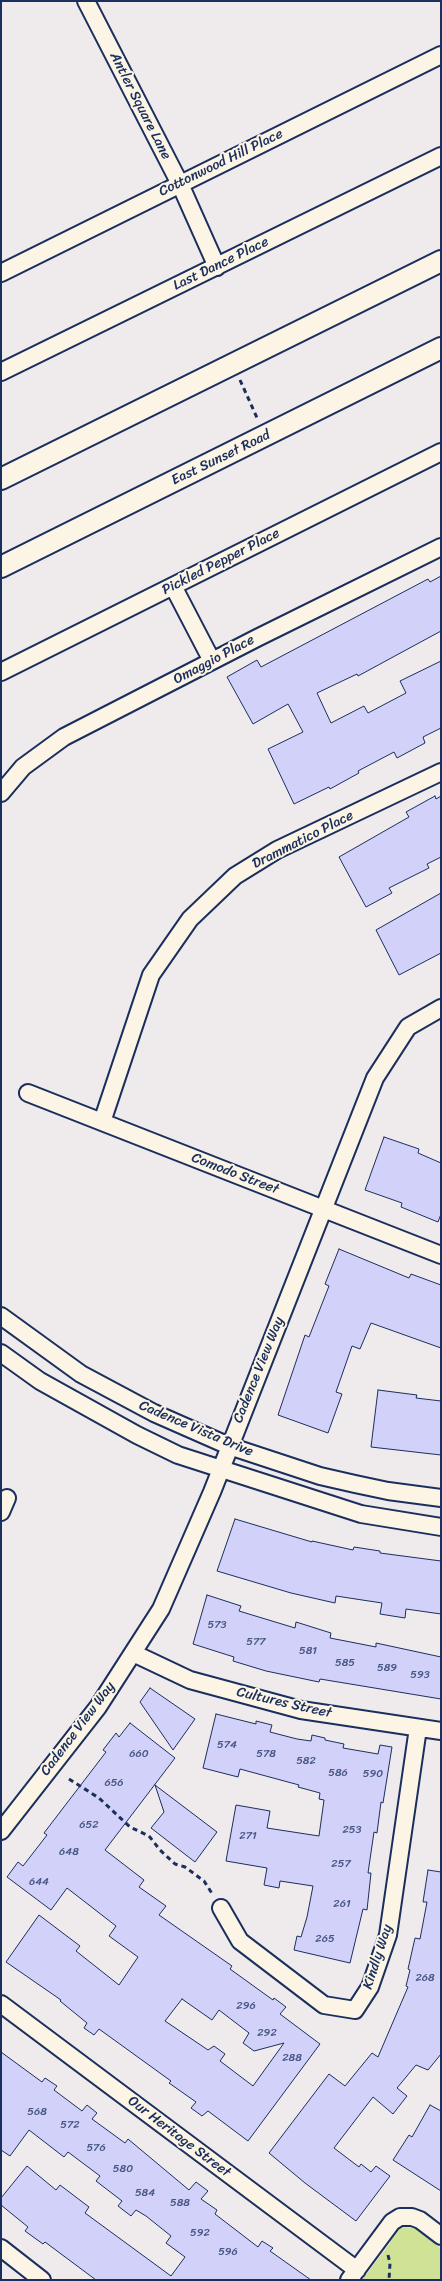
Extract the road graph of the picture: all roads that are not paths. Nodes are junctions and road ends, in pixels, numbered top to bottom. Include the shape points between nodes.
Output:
1 (86, 1) edge
2 (441, 55) edge
3 (441, 156) edge
4 (180, 184) junction
5 (441, 261) edge
6 (217, 267) junction
7 (1, 273) edge
8 (441, 348) edge
9 (1, 372) edge
10 (441, 452) edge
11 (1, 479) edge
12 (441, 546) edge
13 (1, 567) edge
14 (173, 586) junction
15 (212, 661) junction
16 (1, 672) edge
17 (441, 772) edge
18 (1, 793) edge
19 (441, 1008) edge
20 (28, 1093) dead end
21 (102, 1122) junction
22 (324, 1208) junction
23 (441, 1255) edge
24 (1, 1316) edge
25 (1, 1353) edge
26 (229, 1446) junction
27 (220, 1470) junction
28 (441, 1498) edge
29 (441, 1527) edge
30 (133, 1653) junction
31 (418, 1728) junction
32 (441, 1731) edge
33 (1, 1832) edge
34 (221, 1908) road end
35 (1, 2004) edge
36 (441, 2236) edge
37 (1, 2248) edge
38 (353, 2275) edge
39 (42, 2280) edge

1 - 4 street, Antler Square Lane
2 - 4 street, Cottonwood Hill Place
3 - 6 street, Last Dance Place
4 - 6 street, Antler Square Lane
4 - 7 street, Cottonwood Hill Place
5 - 11 main road
6 - 9 street, Last Dance Place
8 - 13 main road, East Sunset Road
10 - 14 street, Pickled Pepper Place
12 - 15 street, Omaggio Place
14 - 15 street
14 - 16 street, Pickled Pepper Place
15 - 18 street, Omaggio Place via 64,737 23,767
17 - 21 street, Drammatico Place via 277,850 235,876 190,919 151,976
19 - 22 street, Cadence View Way via 408,1027 375,1078
20 - 21 street, Comodo Street
21 - 22 street, Comodo Street
22 - 23 street, Comodo Street
22 - 26 street, Cadence View Way
24 - 26 street, Cadence Vista Drive via 80,1374 154,1413
25 - 27 street, Cadence Vista Drive via 40,1381 129,1431 178,1455
26 - 27 street, Cadence View Way
26 - 28 street, Cadence Vista Drive via 320,1476 388,1491
27 - 29 street, Cadence Vista Drive via 361,1514
27 - 30 street, Cadence View Way via 161,1609
30 - 31 street, Cultures Street via 190,1680 301,1710
30 - 33 street, Cadence View Way via 98,1707
31 - 32 street, Cultures Street
31 - 34 street, Kindly Way via 388,1935 370,1988 355,2010 324,2005 240,1941
35 - 38 street, Our Heritage Street
36 - 38 street via 420,2220 400,2217 392,2222
37 - 39 street

